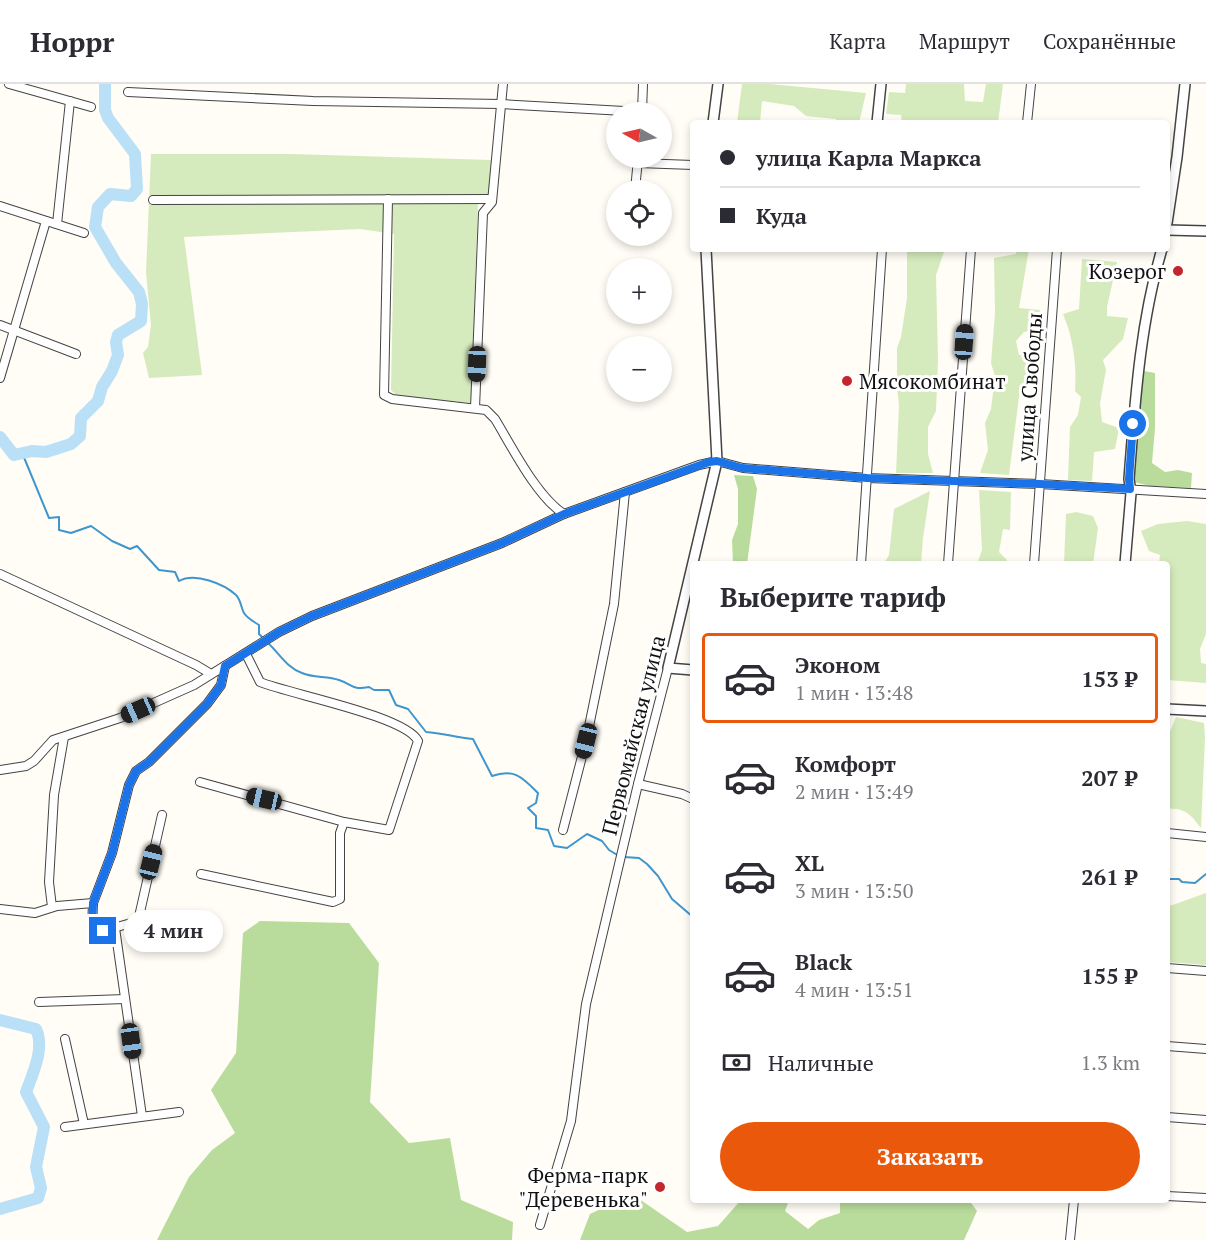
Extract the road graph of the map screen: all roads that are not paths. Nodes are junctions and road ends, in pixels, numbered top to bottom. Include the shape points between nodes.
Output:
1 (9, 84) edge
2 (503, 84) edge
3 (643, 84) edge
4 (718, 84) edge
5 (881, 84) edge
6 (1030, 84) edge
7 (1185, 84) edge
8 (128, 92) dead end
9 (69, 100) junction
10 (642, 102) edge
11 (501, 104) junction
12 (91, 106) dead end
13 (606, 110) edge
14 (713, 120) edge
15 (878, 120) edge
16 (1027, 120) edge
17 (1172, 156) edge
18 (672, 163) edge
19 (690, 165) edge
20 (1170, 183) edge
21 (388, 199) junction
22 (492, 199) junction
23 (153, 200) dead end
24 (0, 206) edge
25 (45, 221) junction
26 (57, 224) junction
27 (1170, 230) edge
28 (1206, 231) edge
29 (84, 233) dead end
30 (706, 252) edge
31 (882, 252) edge
32 (971, 252) edge
33 (1056, 252) edge
34 (1161, 252) edge
35 (0, 325) edge
36 (14, 330) junction
37 (76, 354) dead end
38 (0, 378) edge
39 (475, 408) junction
40 (717, 461) junction
41 (867, 478) junction
42 (953, 481) junction
43 (1040, 484) junction
44 (1130, 489) junction
45 (625, 492) junction
46 (1206, 494) edge
47 (564, 514) junction
48 (693, 561) edge
49 (861, 561) edge
50 (948, 561) edge
51 (1034, 561) edge
52 (1125, 561) edge
53 (0, 574) edge
54 (690, 575) edge
55 (246, 654) junction
56 (225, 666) junction
57 (668, 668) junction
58 (690, 670) edge
59 (212, 674) junction
60 (1170, 709) edge
61 (1206, 711) edge
62 (64, 737) junction
63 (0, 770) edge
64 (200, 782) dead end
65 (638, 784) junction
66 (690, 798) edge
67 (162, 815) dead end
68 (344, 822) junction
69 (563, 830) dead end
70 (1170, 833) edge
71 (1206, 837) edge
72 (201, 874) dead end
73 (93, 903) junction
74 (52, 907) junction
75 (0, 909) edge
76 (115, 928) junction
77 (1170, 968) edge
78 (1206, 971) edge
79 (125, 999) junction
80 (39, 1002) dead end
81 (65, 1039) dead end
82 (1170, 1046) edge
83 (1206, 1049) edge
84 (179, 1112) dead end
85 (142, 1116) junction
86 (1170, 1117) edge
87 (1206, 1120) edge
88 (84, 1124) junction
89 (65, 1127) dead end
90 (1170, 1196) edge
91 (1206, 1198) edge
92 (1074, 1203) edge
93 (540, 1225) dead end
94 (1070, 1240) edge

1 - 9 street
2 - 11 street
3 - 10 street
4 - 14 street
5 - 15 street
6 - 16 street
7 - 17 street
8 - 11 street via 313,101
9 - 12 street
9 - 26 street
11 - 13 street
11 - 22 street
17 - 20 street
18 - 19 street
21 - 22 street
21 - 23 street
21 - 39 street via 384,395
22 - 39 street via 483,213
24 - 25 street
25 - 26 street
25 - 36 street
26 - 29 street
27 - 28 street
30 - 40 street, Первомайская улица
31 - 41 street
32 - 42 street
33 - 43 street, улица Свободы
34 - 44 street via 1152,282 1141,356
35 - 36 street
36 - 37 street
36 - 38 street
39 - 47 street via 486,410 495,419 544,497
40 - 41 street via 742,468
40 - 45 street
40 - 48 street, Первомайская улица
41 - 42 street
41 - 49 street
42 - 43 street
42 - 50 street
43 - 44 street
43 - 51 street, улица Свободы
44 - 46 street
44 - 52 street
45 - 47 street
45 - 69 street via 615,604
47 - 55 street via 502,543 312,616
53 - 59 street
54 - 57 street, Первомайская улица
55 - 56 street
55 - 68 street via 260,682 380,718 417,738 389,830
56 - 59 street
56 - 73 street via 221,685 207,704 136,771
57 - 58 street
57 - 65 street, Первомайская улица
59 - 62 street via 120,718
60 - 61 street
62 - 63 street via 46,746 26,766
62 - 74 street via 54,795 48,882
64 - 68 street
65 - 66 street
65 - 93 street, Первомайская улица via 586,1004 571,1121
67 - 76 street via 138,921
68 - 72 street via 340,833 340,899 333,902
70 - 71 street
73 - 74 street
73 - 76 street via 92,928
74 - 75 street via 35,913
76 - 79 street
77 - 78 street
79 - 80 street
79 - 85 street
81 - 88 street
82 - 83 street
84 - 85 street
85 - 88 street
86 - 87 street
88 - 89 street
90 - 91 street
92 - 94 street

